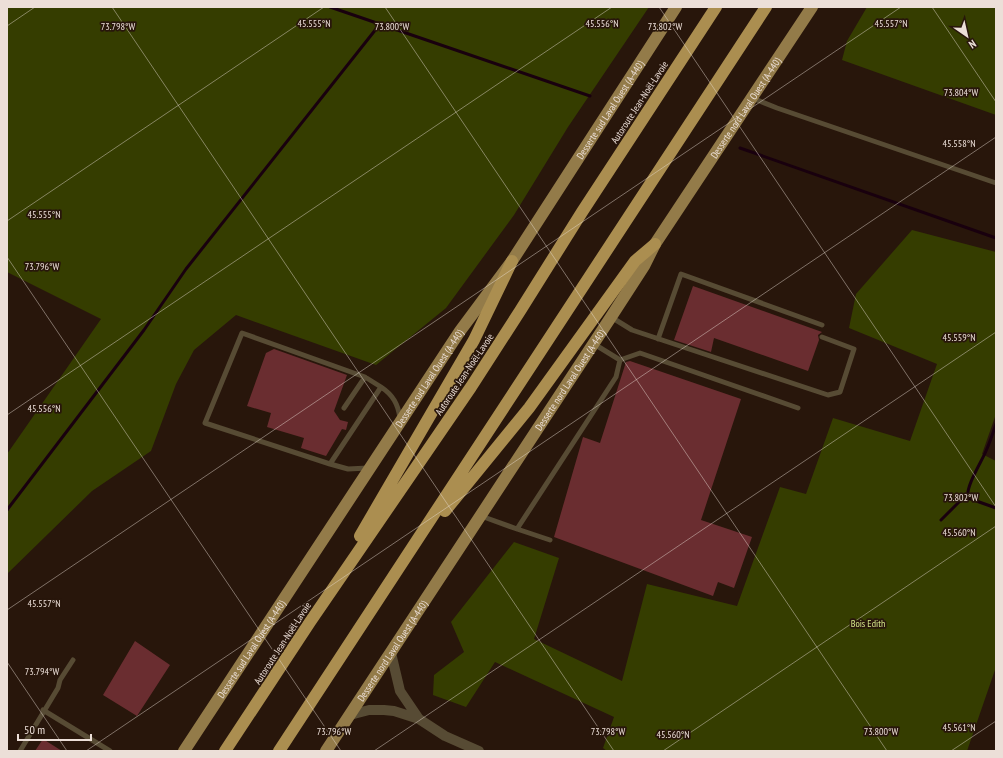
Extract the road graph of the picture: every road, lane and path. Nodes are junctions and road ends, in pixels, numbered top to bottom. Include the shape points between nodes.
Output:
1 (676, 7) edge
2 (716, 7) edge
3 (766, 7) edge
4 (771, 7) edge
5 (812, 7) edge
6 (749, 34) junction
7 (752, 98) junction
8 (996, 183) edge
9 (655, 244) junction
10 (512, 261) junction
11 (611, 317) junction
12 (822, 325) dead end
13 (822, 336) dead end
14 (658, 339) junction
15 (594, 344) junction
16 (620, 360) junction
17 (365, 377) junction
18 (381, 386) junction
19 (344, 408) dead end
20 (798, 408) dead end
21 (400, 422) junction
22 (330, 464) junction
23 (370, 467) junction
24 (481, 516) junction
25 (517, 529) junction
26 (550, 540) dead end
27 (404, 561) junction
28 (310, 622) junction
29 (392, 653) junction
30 (73, 660) dead end
31 (43, 710) junction
32 (350, 715) junction
33 (419, 719) junction
34 (20, 751) edge
35 (110, 751) edge
36 (184, 751) edge
37 (225, 751) edge
38 (279, 751) edge
39 (326, 751) edge
40 (479, 751) edge

1 - 10 main road, Desserte sud Laval Ouest (A-440)
2 - 28 highway, Autoroute Jean-Noël-Lavoie via 470,387
3 - 6 highway
4 - 6 highway
5 - 7 main road, Desserte nord Laval Ouest (A-440)
6 - 27 highway
7 - 8 lane
7 - 9 main road, Desserte nord Laval Ouest (A-440)
9 - 11 main road, Desserte nord Laval Ouest (A-440)
9 - 27 highway via 635,261 529,408
10 - 21 main road, Desserte sud Laval Ouest (A-440) via 460,331
10 - 28 highway via 474,340
11 - 14 lane via 632,330
11 - 15 main road, Desserte nord Laval Ouest (A-440)
12 - 14 lane via 681,274
13 - 14 lane via 854,349 840,392 828,395
15 - 16 lane
15 - 24 main road, Desserte nord Laval Ouest (A-440)
16 - 20 lane via 640,353
16 - 25 lane via 616,377
17 - 18 lane
17 - 19 lane
17 - 22 lane via 242,333 205,423
18 - 21 lane via 394,399
18 - 22 lane
21 - 23 main road, Desserte sud Laval Ouest (A-440)
22 - 23 lane via 348,470
23 - 36 main road, Desserte sud Laval Ouest (A-440)
24 - 25 lane
24 - 29 main road, Desserte nord Laval Ouest (A-440)
25 - 26 lane
27 - 38 highway
28 - 37 highway, Autoroute Jean-Noël-Lavoie
29 - 32 main road, Desserte nord Laval Ouest (A-440)
29 - 33 street via 400,691
30 - 31 lane
31 - 34 lane
31 - 35 lane
32 - 33 street via 369,710 384,710
32 - 39 main road, Desserte nord Laval Ouest (A-440)
33 - 40 street via 445,736

